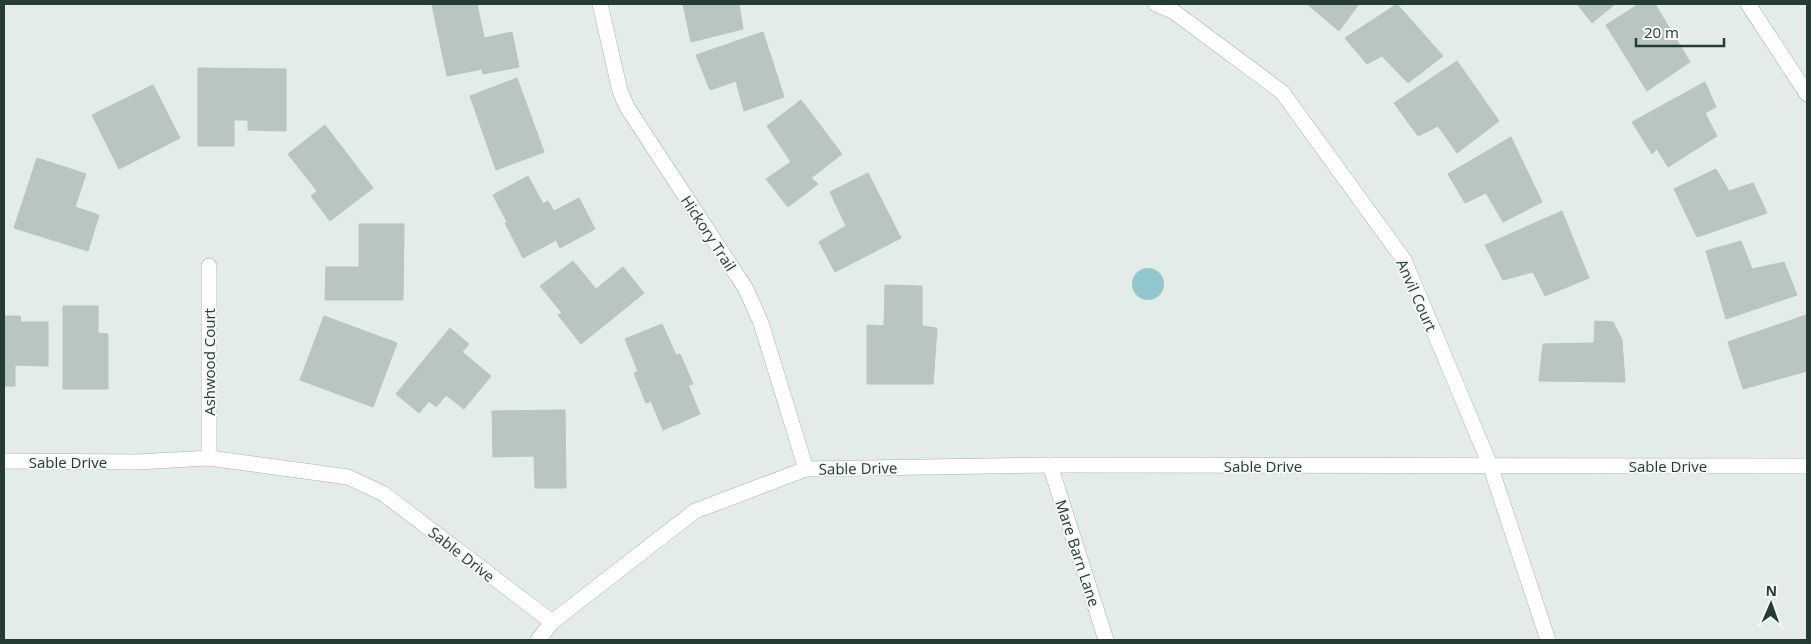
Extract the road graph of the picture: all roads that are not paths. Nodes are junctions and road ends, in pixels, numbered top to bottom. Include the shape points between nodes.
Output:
1 (600, 4) edge
2 (1156, 4) edge
3 (1748, 4) edge
4 (1807, 94) edge
5 (209, 266) dead end
6 (209, 458) junction
7 (4, 461) edge
8 (1050, 465) junction
9 (1490, 465) junction
10 (1807, 466) edge
11 (806, 469) junction
12 (552, 622) junction
13 (538, 640) edge
14 (1106, 640) edge
15 (1548, 640) edge

1 - 11 street, Hickory Trail via 620,91 627,107 746,289 761,323
2 - 9 street, Anvil Court via 1173,11 1282,92 1404,260
3 - 4 street
5 - 6 street, Ashwood Court
6 - 7 street, Sable Drive via 137,462
6 - 12 street, Sable Drive via 348,477 384,494
8 - 9 street, Sable Drive
8 - 11 street, Sable Drive
8 - 14 street, Mare Barn Lane
9 - 10 street, Sable Drive
9 - 15 street, Anvil Court
11 - 12 street, Sable Drive via 695,511
12 - 13 street

